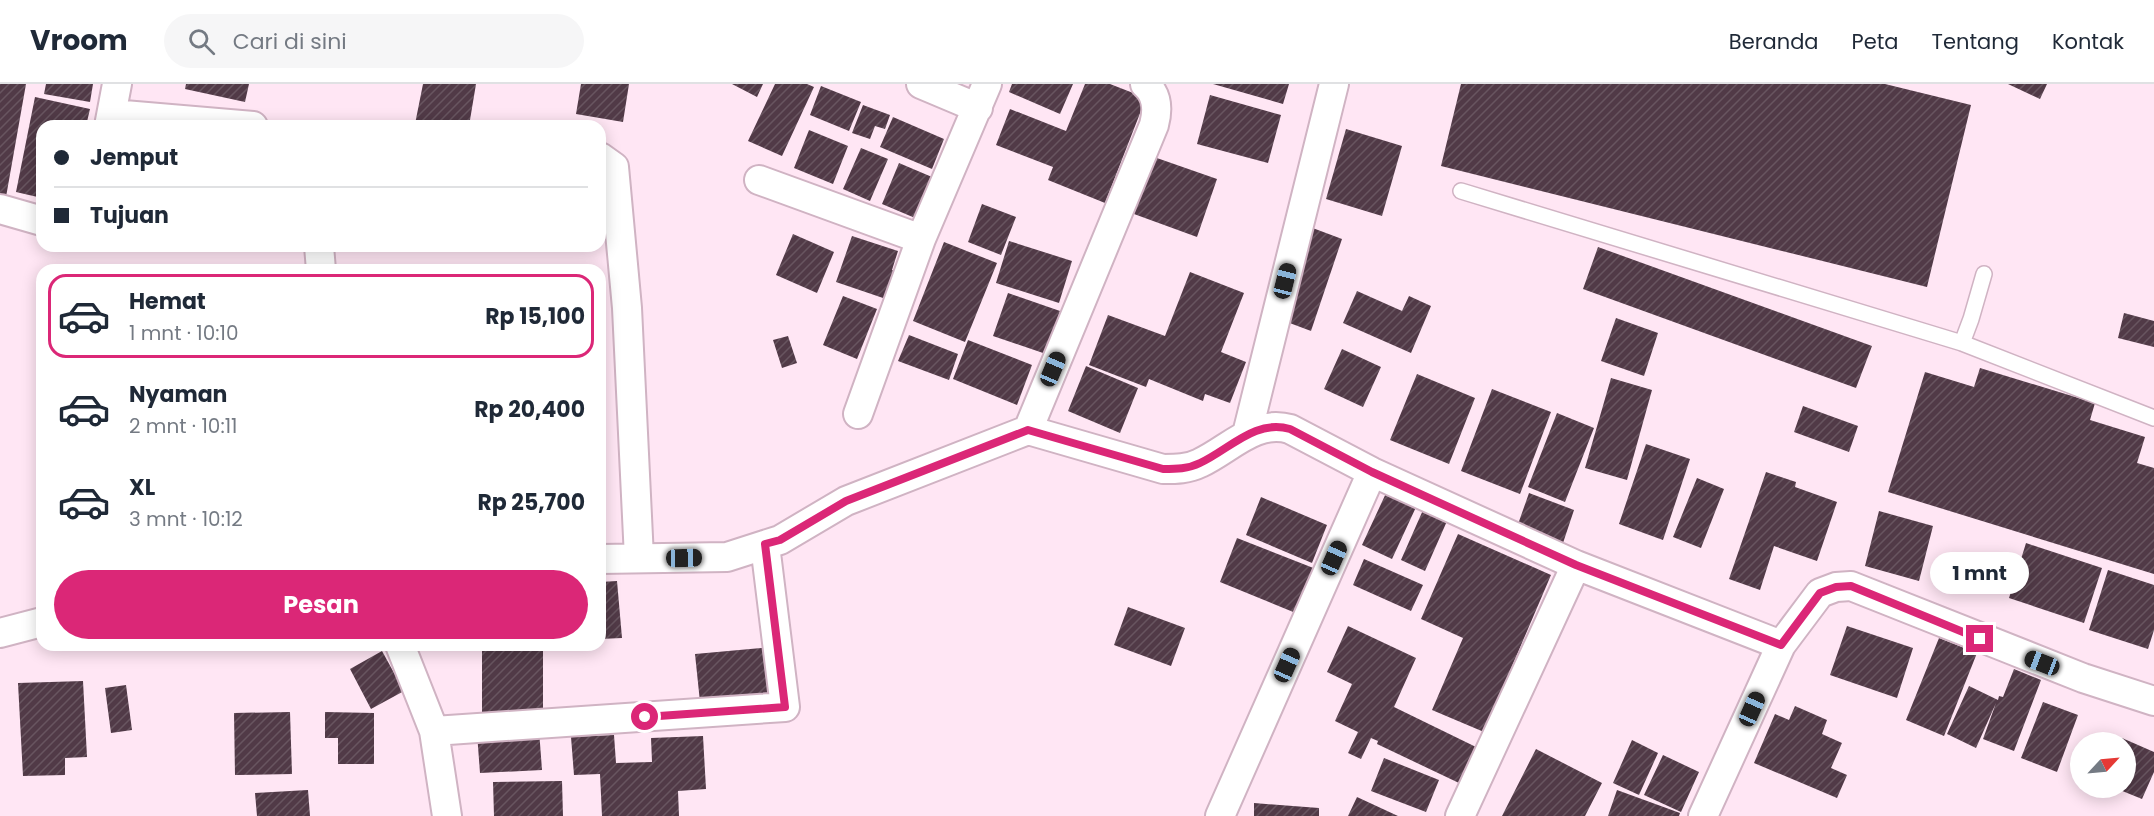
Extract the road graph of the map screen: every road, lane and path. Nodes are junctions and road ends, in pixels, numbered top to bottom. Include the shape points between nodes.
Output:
1 (117, 84) edge
2 (921, 84) edge
3 (1145, 84) edge
4 (1334, 84) edge
5 (983, 96) edge
6 (111, 120) edge
7 (606, 162) edge
8 (759, 180) dead end
9 (1461, 191) dead end
10 (0, 209) edge
11 (36, 219) edge
12 (921, 239) junction
13 (1984, 274) dead end
14 (1962, 343) junction
15 (858, 414) dead end
16 (2154, 418) edge
17 (1028, 430) junction
18 (1247, 434) junction
19 (1372, 472) junction
20 (765, 544) junction
21 (639, 558) junction
22 (606, 559) edge
23 (1576, 565) junction
24 (36, 624) edge
25 (0, 633) edge
26 (1781, 645) junction
27 (402, 651) edge
28 (2154, 701) edge
29 (434, 730) junction
30 (447, 816) edge
31 (1220, 816) edge
32 (1460, 816) edge
33 (1703, 816) edge

1 - 6 street
2 - 5 street
3 - 17 street via 1158,112 1154,125
4 - 18 street
5 - 12 street
7 - 21 street via 614,167 627,308
8 - 12 street
9 - 14 lane
10 - 11 street
12 - 15 street
13 - 14 lane
14 - 16 lane
17 - 18 street via 1163,469 1201,463
17 - 20 street via 846,501 780,540
18 - 19 street via 1270,426 1290,429
19 - 23 street
19 - 31 street
20 - 21 street via 728,557
20 - 29 street via 785,707
21 - 22 street
23 - 26 street
23 - 32 street
24 - 25 street
26 - 28 street via 1820,593 1851,586 2083,678
26 - 33 street
27 - 29 street
29 - 30 street

